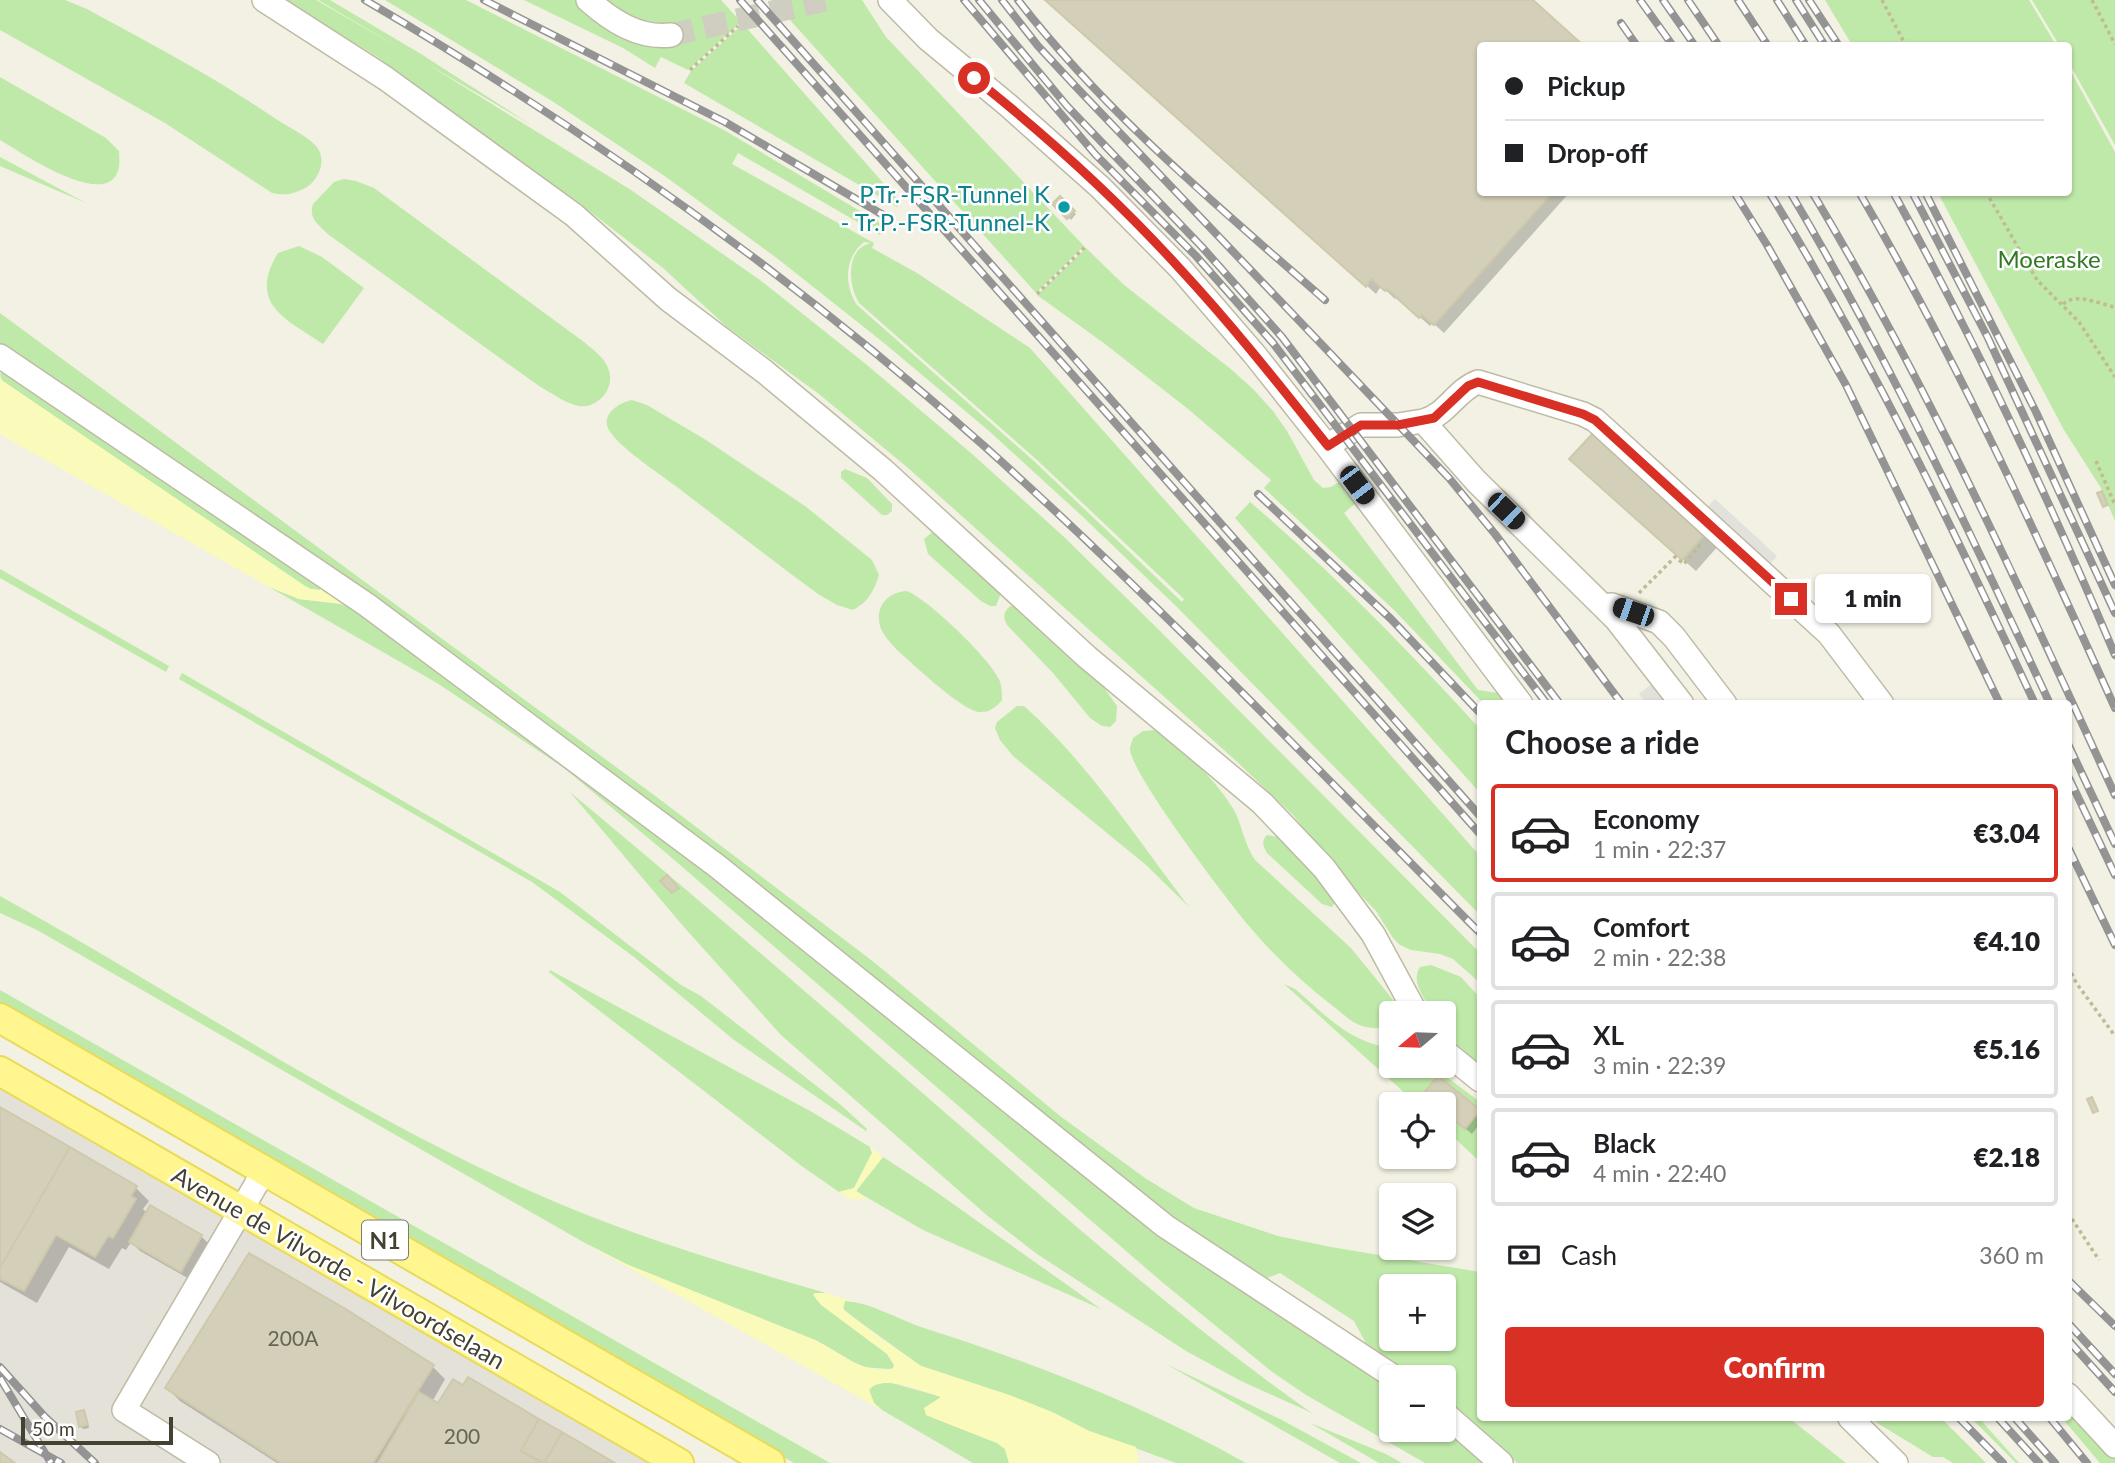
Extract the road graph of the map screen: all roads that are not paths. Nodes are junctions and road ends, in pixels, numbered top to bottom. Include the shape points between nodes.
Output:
1 (264, 0) edge
2 (588, 0) edge
3 (890, 0) edge
4 (671, 36) tunnel mouth
5 (0, 356) edge
6 (1423, 421) junction
7 (1328, 446) junction
8 (1604, 606) junction
9 (1518, 700) edge
10 (1679, 700) edge
11 (1723, 700) edge
12 (1879, 700) edge
13 (1409, 1001) edge
14 (0, 1018) edge
15 (1456, 1061) edge
16 (0, 1071) edge
17 (1477, 1078) edge
18 (264, 1171) junction
19 (241, 1211) junction
20 (1379, 1367) edge
21 (2072, 1399) edge
22 (1853, 1421) edge
23 (1456, 1424) edge
24 (2115, 1446) edge
25 (208, 1463) edge
26 (679, 1463) edge
27 (770, 1463) edge
28 (1501, 1463) edge
29 (1896, 1463) edge

1 - 13 lane via 385,78 573,215 668,299 883,470 1087,657 1262,803 1324,868 1373,934
2 - 4 lane via 630,29 650,36
3 - 7 lane via 1140,226 1218,311
5 - 20 lane via 389,621 717,866 1166,1227
6 - 7 lane via 1361,425
6 - 8 lane via 1476,481
6 - 12 lane via 1434,418 1478,382 1595,420 1829,634
7 - 9 lane
8 - 10 lane
8 - 11 lane via 1653,618 1666,628
14 - 18 main road, Avenue de Vilvorde - Vilvoordselaan / N1
15 - 17 lane
16 - 19 main road, Avenue de Vilvorde - Vilvoordselaan / N1
18 - 19 lane
18 - 27 main road, Avenue de Vilvorde - Vilvoordselaan / N1
19 - 25 lane via 124,1410
19 - 26 main road, Avenue de Vilvorde - Vilvoordselaan / N1
21 - 24 lane
22 - 29 lane
23 - 28 lane

